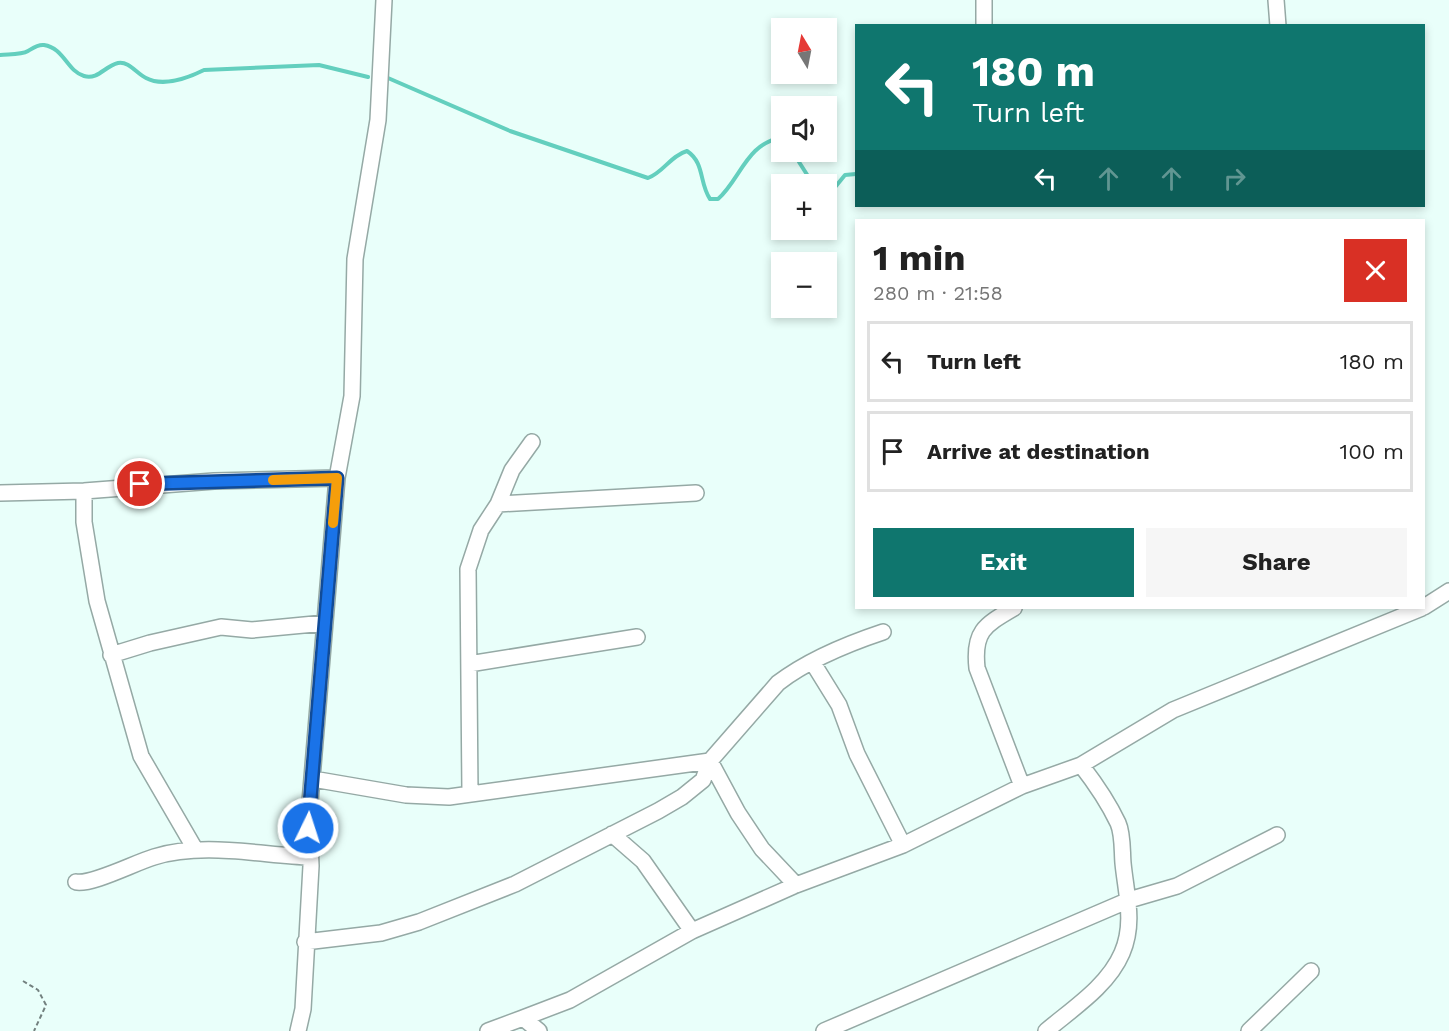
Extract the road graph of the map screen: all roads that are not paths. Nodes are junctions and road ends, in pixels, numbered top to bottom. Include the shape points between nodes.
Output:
1 (384, 0) edge
2 (984, 0) edge
3 (1276, 0) edge
4 (984, 24) edge
5 (1278, 24) edge
6 (532, 442) dead end
7 (337, 478) junction
8 (84, 490) junction
9 (0, 493) edge
10 (696, 493) dead end
11 (498, 504) junction
12 (1449, 591) edge
13 (1425, 606) edge
14 (1012, 609) edge
15 (1418, 609) edge
16 (325, 623) junction
17 (883, 632) dead end
18 (637, 637) dead end
19 (111, 655) junction
20 (813, 663) junction
21 (469, 664) junction
22 (710, 761) junction
23 (1081, 765) junction
24 (313, 779) junction
25 (1022, 786) junction
26 (470, 794) junction
27 (612, 834) junction
28 (1277, 835) dead end
29 (903, 845) junction
30 (195, 849) junction
31 (310, 857) junction
32 (76, 882) dead end
33 (796, 885) junction
34 (1129, 900) junction
35 (692, 931) junction
36 (305, 942) junction
37 (1311, 971) dead end
38 (522, 1018) junction
39 (298, 1031) edge
40 (488, 1031) edge
41 (539, 1031) edge
42 (824, 1031) edge
43 (1046, 1031) edge
44 (1249, 1031) edge

1 - 7 street via 378,120 355,259 352,396
2 - 4 street
3 - 5 street
6 - 11 street via 512,470
7 - 8 street via 140,484
7 - 16 street
8 - 9 street
8 - 19 street via 84,522
10 - 11 street
11 - 21 street via 480,530 468,569
12 - 13 street
14 - 25 street via 990,622 979,635 975,648 977,668
15 - 23 street via 1173,710
16 - 19 street via 273,629 222,627
16 - 24 street
17 - 20 street
18 - 21 street
19 - 30 street via 141,756
20 - 22 street via 778,683
20 - 29 street via 839,705 857,754
21 - 26 street
22 - 26 street
22 - 27 street via 703,780 682,797
22 - 33 street via 762,849
23 - 25 street
23 - 34 street via 1119,825
24 - 26 street via 406,795
24 - 31 street
25 - 29 street
27 - 35 street via 643,861
27 - 36 street via 515,884 419,922 381,933
28 - 34 street via 1177,886
29 - 33 street
30 - 31 street
30 - 32 street via 152,858 85,884
31 - 36 street
33 - 35 street
34 - 42 street
34 - 43 street via 1128,934 1112,970
35 - 38 street via 570,1000
36 - 39 street via 303,1009
37 - 44 street
38 - 40 street
38 - 41 street

